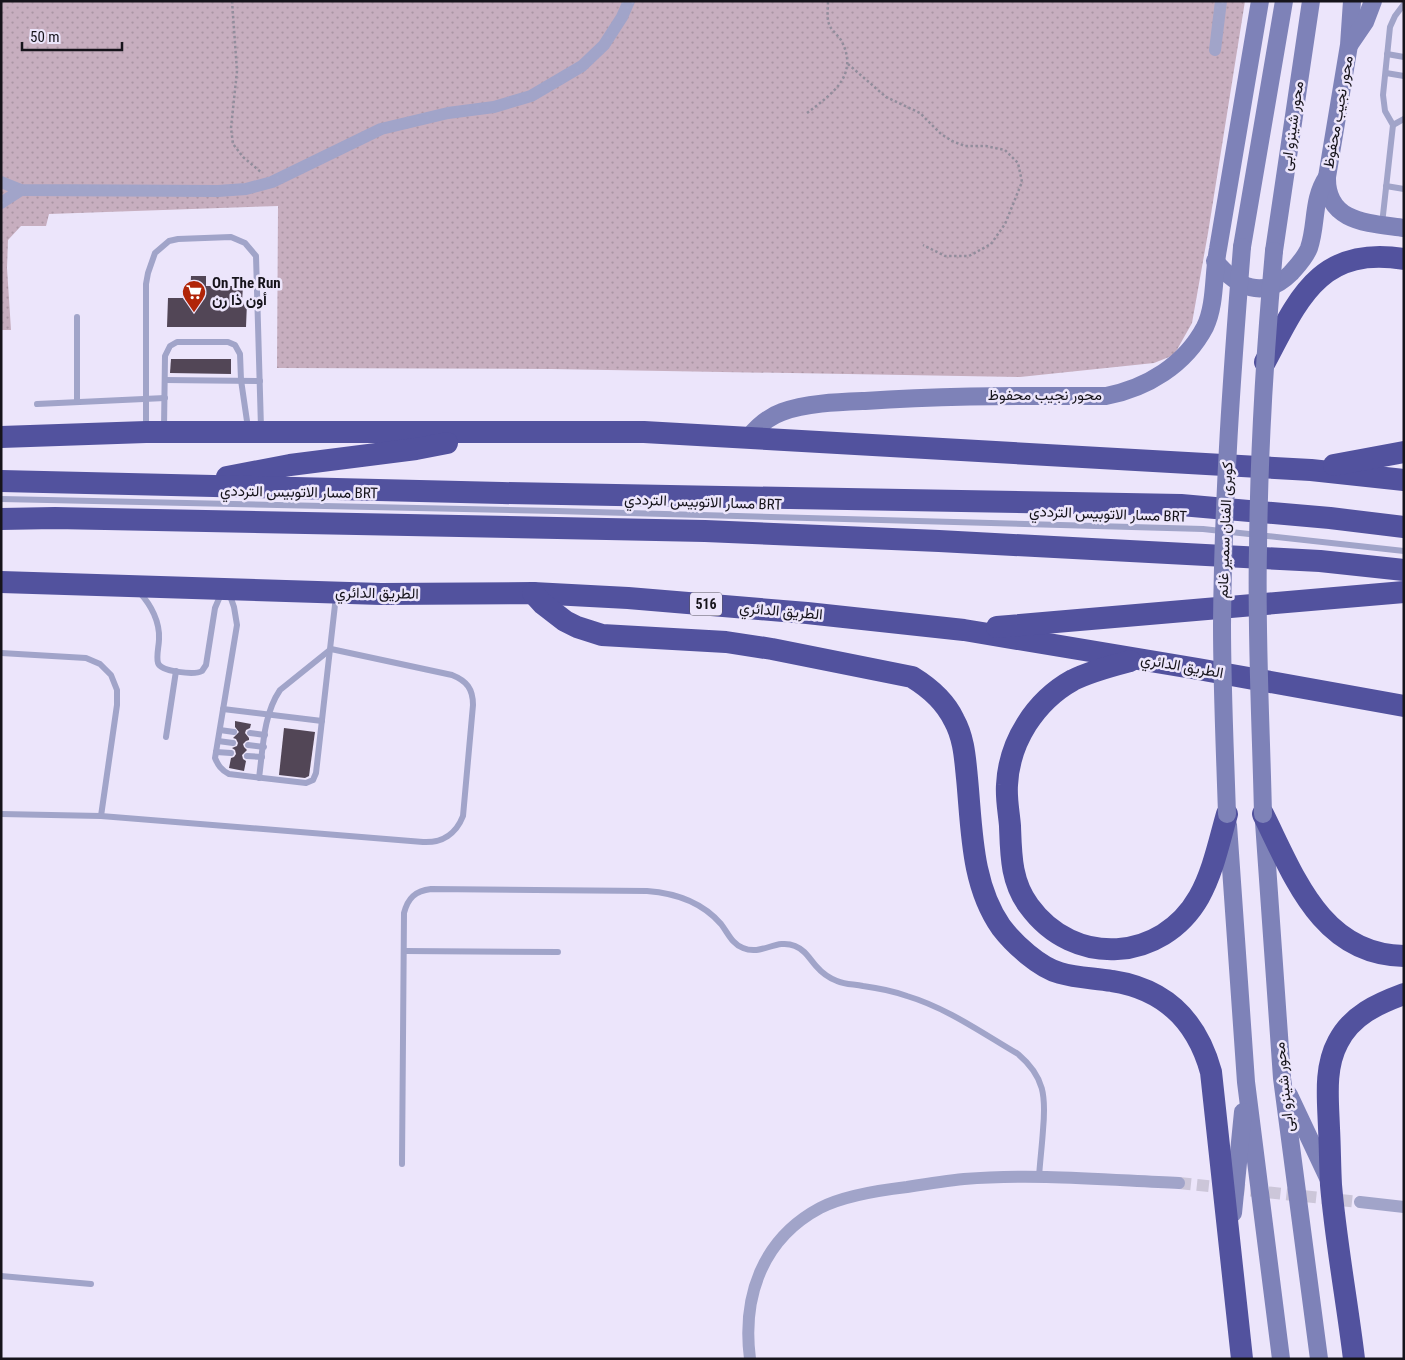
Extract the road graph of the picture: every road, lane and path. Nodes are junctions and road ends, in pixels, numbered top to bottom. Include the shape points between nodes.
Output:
1 (232, 1) edge
2 (629, 1) edge
3 (828, 1) edge
4 (1221, 1) edge
5 (1260, 1) edge
6 (1284, 1) edge
7 (1311, 1) edge
8 (1352, 1) edge
9 (1374, 1) edge
10 (1404, 4) edge
11 (1349, 45) junction
12 (1215, 50) dead end
13 (1387, 54) junction
14 (1404, 57) edge
15 (848, 64) junction
16 (1386, 73) junction
17 (1404, 76) edge
18 (807, 113) dead end
19 (1404, 120) edge
20 (1393, 125) junction
21 (1327, 177) junction
22 (1, 182) edge
23 (272, 182) junction
24 (1386, 186) junction
25 (1404, 189) edge
26 (21, 190) junction
27 (1, 203) edge
28 (1382, 225) junction
29 (1404, 228) edge
30 (923, 245) dead end
31 (1242, 247) joint
32 (1404, 259) edge
33 (1215, 261) junction
34 (77, 317) dead end
35 (1265, 362) junction
36 (165, 380) junction
37 (241, 380) junction
38 (260, 381) junction
39 (165, 398) junction
40 (145, 399) junction
41 (77, 402) junction
42 (37, 404) dead end
43 (155, 432) junction
44 (255, 432) junction
45 (499, 433) junction
46 (1, 437) edge
47 (749, 437) junction
48 (1403, 452) edge
49 (1311, 470) junction
50 (1404, 480) edge
51 (1, 481) edge
52 (186, 486) junction
53 (1, 499) edge
54 (1, 519) edge
55 (1404, 527) edge
56 (1404, 551) edge
57 (1404, 570) edge
58 (1, 582) edge
59 (134, 586) junction
60 (225, 590) junction
61 (336, 592) junction
62 (1404, 592) edge
63 (533, 593) junction
64 (964, 630) junction
65 (330, 649) junction
66 (1, 653) edge
67 (1138, 659) junction
68 (176, 671) junction
69 (1404, 706) edge
70 (223, 710) junction
71 (268, 714) junction
72 (322, 720) junction
73 (220, 730) junction
74 (234, 732) dead end
75 (250, 733) dead end
76 (265, 735) junction
77 (166, 737) dead end
78 (218, 741) junction
79 (233, 742) dead end
80 (248, 745) dead end
81 (264, 747) junction
82 (216, 752) junction
83 (231, 754) dead end
84 (246, 756) dead end
85 (262, 757) junction
86 (259, 778) junction
87 (1, 814) edge
88 (1227, 814) junction
89 (1263, 814) junction
90 (101, 816) junction
91 (405, 951) junction
92 (558, 952) dead end
93 (1404, 956) edge
94 (1404, 994) edge
95 (1282, 1078) junction
96 (1246, 1082) junction
97 (402, 1164) dead end
98 (1039, 1177) junction
99 (1179, 1183) tunnel mouth
100 (1331, 1185) junction
101 (1360, 1202) tunnel mouth
102 (1404, 1207) edge
103 (1230, 1245) junction
104 (1, 1276) edge
105 (91, 1284) dead end
106 (750, 1359) edge
107 (1242, 1359) edge
108 (1281, 1359) edge
109 (1319, 1359) edge
110 (1354, 1359) edge

1 - 23 path via 237,71 233,144
2 - 23 street via 604,45 582,66 530,96 494,107 448,113 381,129
3 - 15 path via 828,22 847,54
4 - 12 street
5 - 33 main road, محور نجيب محفوظ
6 - 31 main road, محور شينزو ابى
7 - 35 main road, محور شينزو ابى, bridge via 1274,251
8 - 11 main road, محور نجيب محفوظ
9 - 11 main road via 1365,22
10 - 13 lane via 1390,27
11 - 21 main road, محور نجيب محفوظ
13 - 14 lane
13 - 16 lane
15 - 18 path via 839,86
15 - 30 path via 886,97 920,113 952,142 1005,150 1018,163 1022,182 1005,224 991,244 970,256 945,256
16 - 17 lane
16 - 20 lane via 1383,103
19 - 20 lane
20 - 24 lane
21 - 28 main road, محور نجيب محفوظ via 1332,200 1342,213 1356,221
21 - 33 main road via 1317,200 1308,250 1285,279 1266,287 1245,286 1227,275
22 - 26 street
23 - 26 street via 246,189 218,190
24 - 25 lane
24 - 28 lane
26 - 27 street
28 - 29 main road, محور نجيب محفوظ
31 - 88 main road, كوبرى الفنان سمير غانم, bridge via 1222,625
32 - 35 highway via 1357,259 1316,280 1296,304
33 - 47 main road, محور نجيب محفوظ via 1211,314 1196,341 1163,374 1136,388 1106,396 936,396 807,406 768,418
34 - 41 lane
35 - 89 main road, bridge via 1258,550
36 - 37 lane
36 - 37 lane via 165,356 170,346 177,342 228,342 239,351
36 - 39 lane
37 - 38 lane
37 - 44 lane
38 - 40 lane via 256,256 245,243 231,237 178,238 155,253 148,273
38 - 44 lane
39 - 40 lane
39 - 43 lane
40 - 41 lane
40 - 43 lane
41 - 42 lane
43 - 44 highway
43 - 46 highway
44 - 45 highway
45 - 47 highway via 644,432
45 - 52 highway via 416,449 290,465
47 - 49 highway
48 - 49 highway
49 - 50 highway
51 - 52 highway
52 - 55 highway via 1181,505
53 - 56 lane, مسار الاتوبيس الترددي BRT via 1203,529
54 - 57 highway via 705,532 939,540 1320,560
58 - 59 highway, الطريق الدائري / 516
59 - 60 highway, الطريق الدائري / 516
59 - 68 lane via 156,619 158,663 165,669
60 - 61 highway, الطريق الدائري / 516
60 - 68 lane via 215,608 205,668 196,673
60 - 70 lane via 234,607 237,625
61 - 63 highway, الطريق الدائري / 516
61 - 65 lane
62 - 64 highway
63 - 64 highway, الطريق الدائري / 516 via 798,612
63 - 103 highway via 565,621 589,632 726,642 772,649 912,677 933,692 949,711 962,740 978,877 989,907 1002,928 1018,946 1058,973 1132,985 1151,992 1169,1003 1196,1034 1211,1072
64 - 67 highway, الطريق الدائري / 516
65 - 71 lane via 280,690
65 - 72 lane
65 - 90 lane via 452,675 469,686 473,705 463,816 448,836 422,842
66 - 90 lane via 86,658 100,664 111,675 117,690 117,705
67 - 69 highway, الطريق الدائري / 516
67 - 88 highway via 1072,681 1046,700 1026,725 1013,754 1007,786 1012,866 1028,905 1046,925 1083,945 1110,950 1138,946 1163,936 1177,924 1207,882
68 - 77 lane
70 - 71 lane
70 - 73 lane
71 - 72 lane
71 - 76 lane
72 - 86 lane via 313,780 306,783
73 - 74 lane
73 - 78 lane
75 - 76 lane
76 - 81 lane
78 - 79 lane
78 - 82 lane
80 - 81 lane
81 - 85 lane
82 - 83 lane
82 - 86 lane via 217,762 225,772
84 - 85 lane
85 - 86 lane
87 - 90 lane
88 - 96 main road
89 - 93 highway via 1313,909 1339,934 1371,952
89 - 95 main road, محور شينزو ابى
91 - 92 lane
91 - 97 lane
91 - 98 lane via 406,903 421,890 647,891 677,896 706,911 742,948 756,951 782,943 796,946 830,978 925,1002 1018,1054 1035,1072 1044,1094
94 - 100 highway via 1360,1014 1343,1034 1331,1058 1328,1080
95 - 100 main road
95 - 109 main road, محور شينزو ابى
96 - 103 main road
96 - 108 main road
98 - 99 street
98 - 106 street via 964,1179 886,1190 832,1202 809,1214 785,1234 760,1272 748,1317
100 - 110 highway
101 - 102 street
103 - 107 highway
104 - 105 lane

